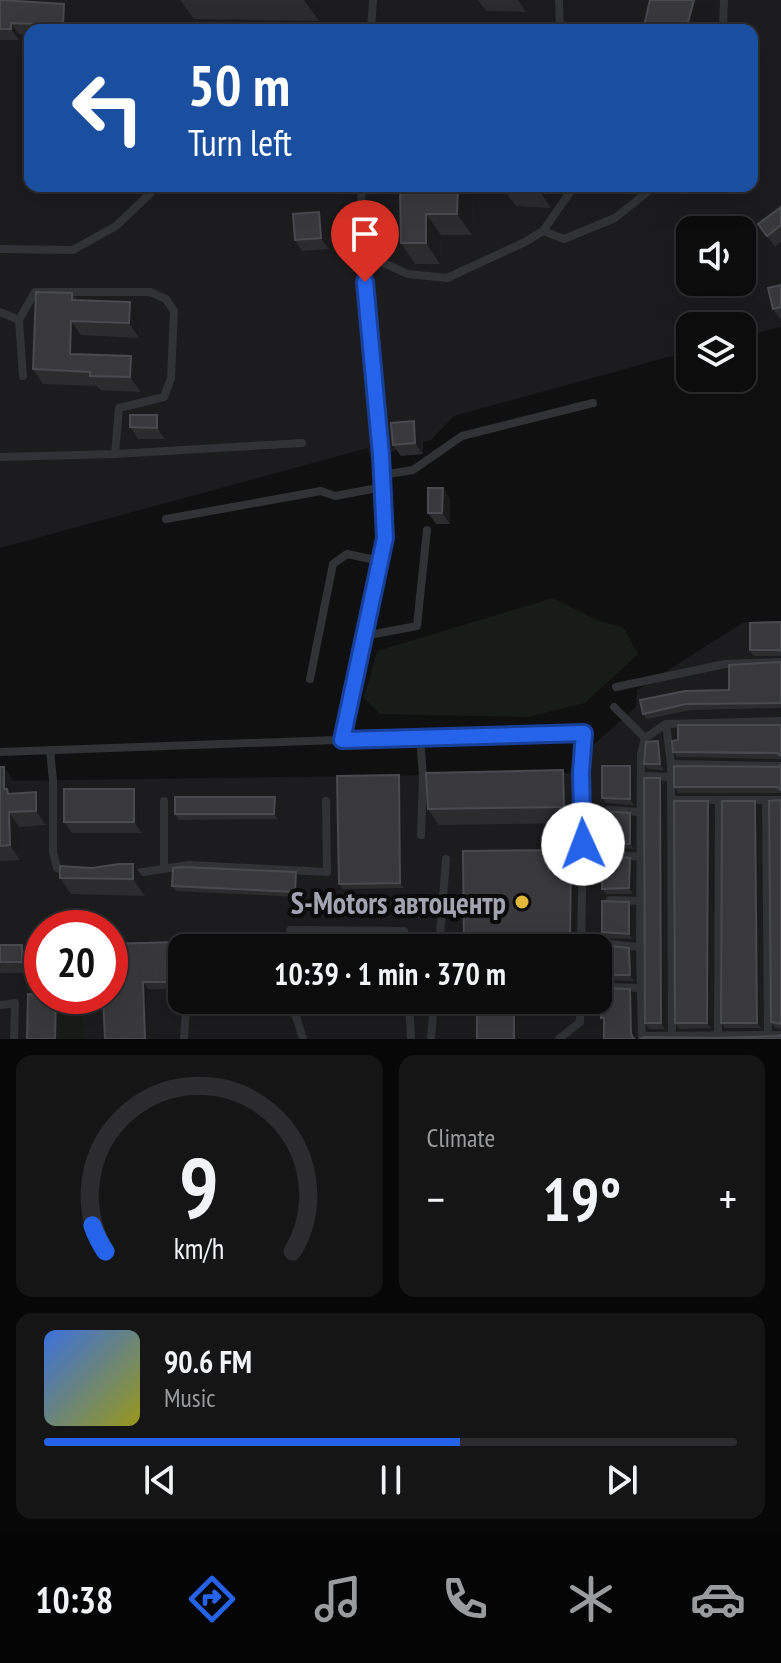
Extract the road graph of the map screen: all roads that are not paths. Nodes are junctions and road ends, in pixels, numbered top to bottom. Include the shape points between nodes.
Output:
1 (373, 0) edge
2 (559, 0) edge
3 (724, 0) edge
4 (371, 24) edge
5 (560, 24) edge
6 (723, 24) edge
7 (152, 192) edge
8 (362, 192) edge
9 (568, 192) edge
10 (648, 192) edge
11 (543, 231) junction
12 (0, 249) edge
13 (363, 254) junction
14 (0, 312) edge
15 (19, 320) junction
16 (23, 376) dead end
17 (593, 403) dead end
18 (302, 443) dead end
19 (115, 454) junction
20 (0, 457) edge
21 (382, 475) junction
22 (383, 487) junction
23 (166, 519) dead end
24 (427, 530) dead end
25 (380, 561) junction
26 (364, 636) junction
27 (781, 662) edge
28 (310, 679) dead end
29 (616, 687) dead end
30 (614, 707) dead end
31 (781, 721) edge
32 (666, 724) junction
33 (420, 737) junction
34 (645, 738) junction
35 (342, 740) junction
36 (50, 750) junction
37 (0, 752) edge
38 (671, 764) junction
39 (781, 766) edge
40 (642, 776) junction
41 (671, 777) junction
42 (671, 800) junction
43 (719, 800) junction
44 (766, 800) junction
45 (781, 800) edge
46 (164, 801) dead end
47 (326, 801) dead end
48 (608, 810) edge
49 (641, 812) junction
50 (421, 835) dead end
51 (609, 854) edge
52 (641, 857) junction
53 (446, 859) dead end
54 (164, 869) junction
55 (116, 875) edge
56 (76, 877) edge
57 (610, 900) edge
58 (640, 901) junction
59 (290, 930) dead end
60 (404, 934) edge
61 (440, 934) edge
62 (581, 934) edge
63 (612, 944) edge
64 (640, 947) junction
65 (612, 987) edge
66 (640, 988) junction
67 (0, 1005) edge
68 (186, 1014) edge
69 (295, 1014) edge
70 (410, 1014) edge
71 (433, 1014) edge
72 (580, 1014) edge
73 (672, 1035) junction
74 (768, 1035) junction
75 (781, 1035) edge
76 (718, 1037) edge
77 (642, 1038) edge
78 (14, 1039) edge
79 (184, 1039) edge
80 (303, 1039) edge
81 (411, 1039) edge
82 (431, 1039) edge
83 (559, 1039) edge

1 - 4 lane
2 - 5 lane
3 - 6 lane
7 - 12 lane via 116,226 73,250
8 - 13 lane
9 - 11 lane
10 - 11 lane via 615,218 564,239
11 - 13 lane via 447,278 408,274
13 - 21 lane
14 - 15 lane
15 - 16 lane
15 - 19 lane via 35,292 150,292 166,299 174,311 171,378 164,397 119,408
17 - 21 lane via 462,436 413,470
18 - 19 lane
19 - 20 lane
21 - 22 lane
22 - 23 lane via 335,496 321,491
22 - 25 lane via 385,538
24 - 26 lane via 417,626
25 - 26 lane
25 - 28 lane via 347,554 333,564
26 - 35 lane
27 - 29 lane via 725,664
30 - 34 lane
31 - 32 lane
32 - 34 lane
32 - 38 lane
33 - 35 lane
33 - 50 lane
33 - 62 lane via 584,733
34 - 40 lane
35 - 36 lane
36 - 37 lane
36 - 56 lane via 53,852 57,868
38 - 39 lane
38 - 41 lane
40 - 41 lane
40 - 49 lane
41 - 42 lane
42 - 43 lane
42 - 73 lane
43 - 44 lane
43 - 76 lane
44 - 45 lane
44 - 74 lane
46 - 54 lane
47 - 54 lane via 327,872 189,865
48 - 49 lane
49 - 52 lane
51 - 52 lane
52 - 58 lane
53 - 61 lane
54 - 55 lane
57 - 58 lane
58 - 64 lane
59 - 60 lane
63 - 64 lane
64 - 66 lane
65 - 66 lane
66 - 77 lane
67 - 78 lane via 15,1003
68 - 79 lane
69 - 80 lane
70 - 81 lane
71 - 82 lane
72 - 83 lane via 580,1022
73 - 76 lane
73 - 77 lane
74 - 75 lane
74 - 76 lane

